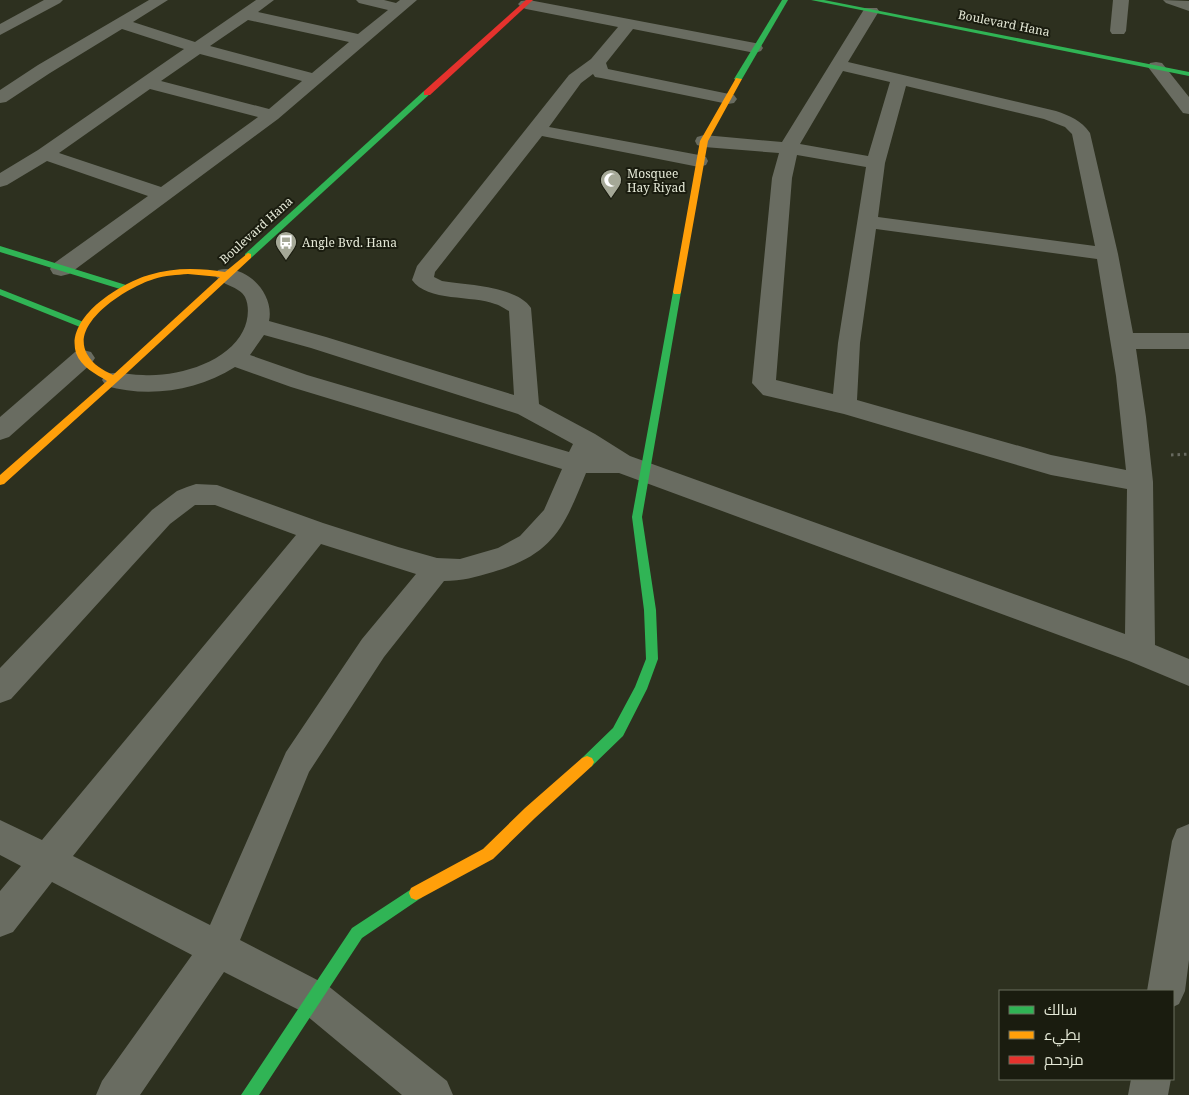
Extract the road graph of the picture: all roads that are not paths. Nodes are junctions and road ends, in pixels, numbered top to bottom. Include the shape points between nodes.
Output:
1 (55, 0) edge
2 (160, 0) edge
3 (266, 0) edge
4 (364, 0) edge
5 (785, 0) edge
6 (814, 0) edge
7 (1120, 0) edge
8 (1170, 0) edge
9 (528, 2) edge
10 (404, 4) edge
11 (1189, 6) edge
12 (872, 11) junction
13 (244, 14) junction
14 (122, 24) junction
15 (629, 24) junction
16 (0, 30) edge
17 (1118, 31) dead end
18 (361, 40) junction
19 (197, 48) junction
20 (755, 48) junction
21 (597, 63) junction
22 (839, 65) junction
23 (1156, 68) junction
24 (44, 69) junction
25 (1189, 74) edge
26 (0, 79) edge
27 (316, 79) junction
28 (899, 79) junction
29 (148, 83) junction
30 (8, 86) edge
31 (0, 98) edge
32 (728, 99) junction
33 (1189, 108) edge
34 (272, 114) junction
35 (537, 130) junction
36 (704, 141) junction
37 (789, 148) junction
38 (45, 154) junction
39 (699, 161) junction
40 (876, 163) junction
41 (0, 180) edge
42 (165, 194) junction
43 (867, 222) junction
44 (0, 249) edge
45 (1108, 254) junction
46 (62, 269) junction
47 (226, 275) junction
48 (123, 288) junction
49 (0, 292) edge
50 (83, 325) junction
51 (258, 326) junction
52 (1124, 341) junction
53 (1189, 341) edge
54 (232, 357) junction
55 (83, 358) junction
56 (114, 380) junction
57 (844, 405) junction
58 (526, 408) junction
59 (0, 431) edge
60 (581, 452) junction
61 (634, 468) junction
62 (0, 481) edge
63 (1139, 482) junction
64 (315, 531) junction
65 (437, 569) junction
66 (1140, 652) junction
67 (1189, 673) edge
68 (0, 689) edge
69 (0, 837) edge
70 (1189, 841) edge
71 (46, 860) junction
72 (0, 919) edge
73 (218, 949) junction
74 (1174, 988) edge
75 (314, 998) junction
76 (1150, 1080) edge
77 (116, 1095) edge
78 (248, 1095) edge
79 (433, 1095) edge
80 (1148, 1095) edge

1 - 16 street
2 - 14 street
3 - 13 street
4 - 10 street
5 - 20 street
6 - 12 street, Boulevard Hana
7 - 17 street
8 - 11 street
9 - 15 street
9 - 47 street, Boulevard Hana
10 - 18 street
12 - 22 street
12 - 23 street, Boulevard Hana
13 - 18 street
13 - 19 street
14 - 19 street
14 - 24 street
15 - 20 street
15 - 21 street
18 - 27 street
19 - 27 street
19 - 29 street
20 - 32 street
21 - 32 street via 601,73 612,77
21 - 35 street via 575,79
22 - 28 street
22 - 37 street
23 - 25 street, Boulevard Hana
23 - 33 street
24 - 26 street
24 - 30 street
27 - 34 street
28 - 40 street
28 - 45 street via 1050,115 1071,123 1080,133
29 - 34 street
29 - 38 street
30 - 31 street
32 - 36 street
34 - 42 street
35 - 39 street
35 - 58 street via 460,226 423,280 437,287 500,297 520,308
36 - 37 street
36 - 39 street
37 - 40 street
37 - 57 street via 782,178 764,383 771,389
38 - 41 street
38 - 42 street
39 - 61 street
40 - 43 street
42 - 46 street
43 - 45 street
43 - 57 street via 849,343
44 - 46 street
45 - 52 street
46 - 48 street
47 - 48 street via 176,271 149,277
47 - 51 street via 248,286 255,295 260,304
47 - 56 street, Boulevard Hana
48 - 50 street via 106,298
49 - 50 street
50 - 55 street via 78,342
51 - 54 street via 250,340
51 - 58 street
52 - 53 street
52 - 63 street
54 - 56 street via 217,367 165,384
54 - 60 street via 299,381
55 - 56 street via 94,371
55 - 59 street
56 - 62 street, Boulevard Hana
57 - 63 street via 1051,464
58 - 60 street
60 - 61 street
60 - 65 street via 555,516 530,544 487,563 460,570
61 - 66 street
61 - 75 street via 637,517 650,610 652,659 618,732 488,854 408,897 357,933
63 - 66 street
64 - 65 street
64 - 68 street via 217,495 196,494 186,498 161,517
64 - 71 street
65 - 73 street via 373,648 297,763
66 - 67 street
69 - 71 street
70 - 74 street
71 - 72 street
71 - 73 street
73 - 75 street
73 - 77 street
75 - 78 street
75 - 79 street
76 - 80 street

